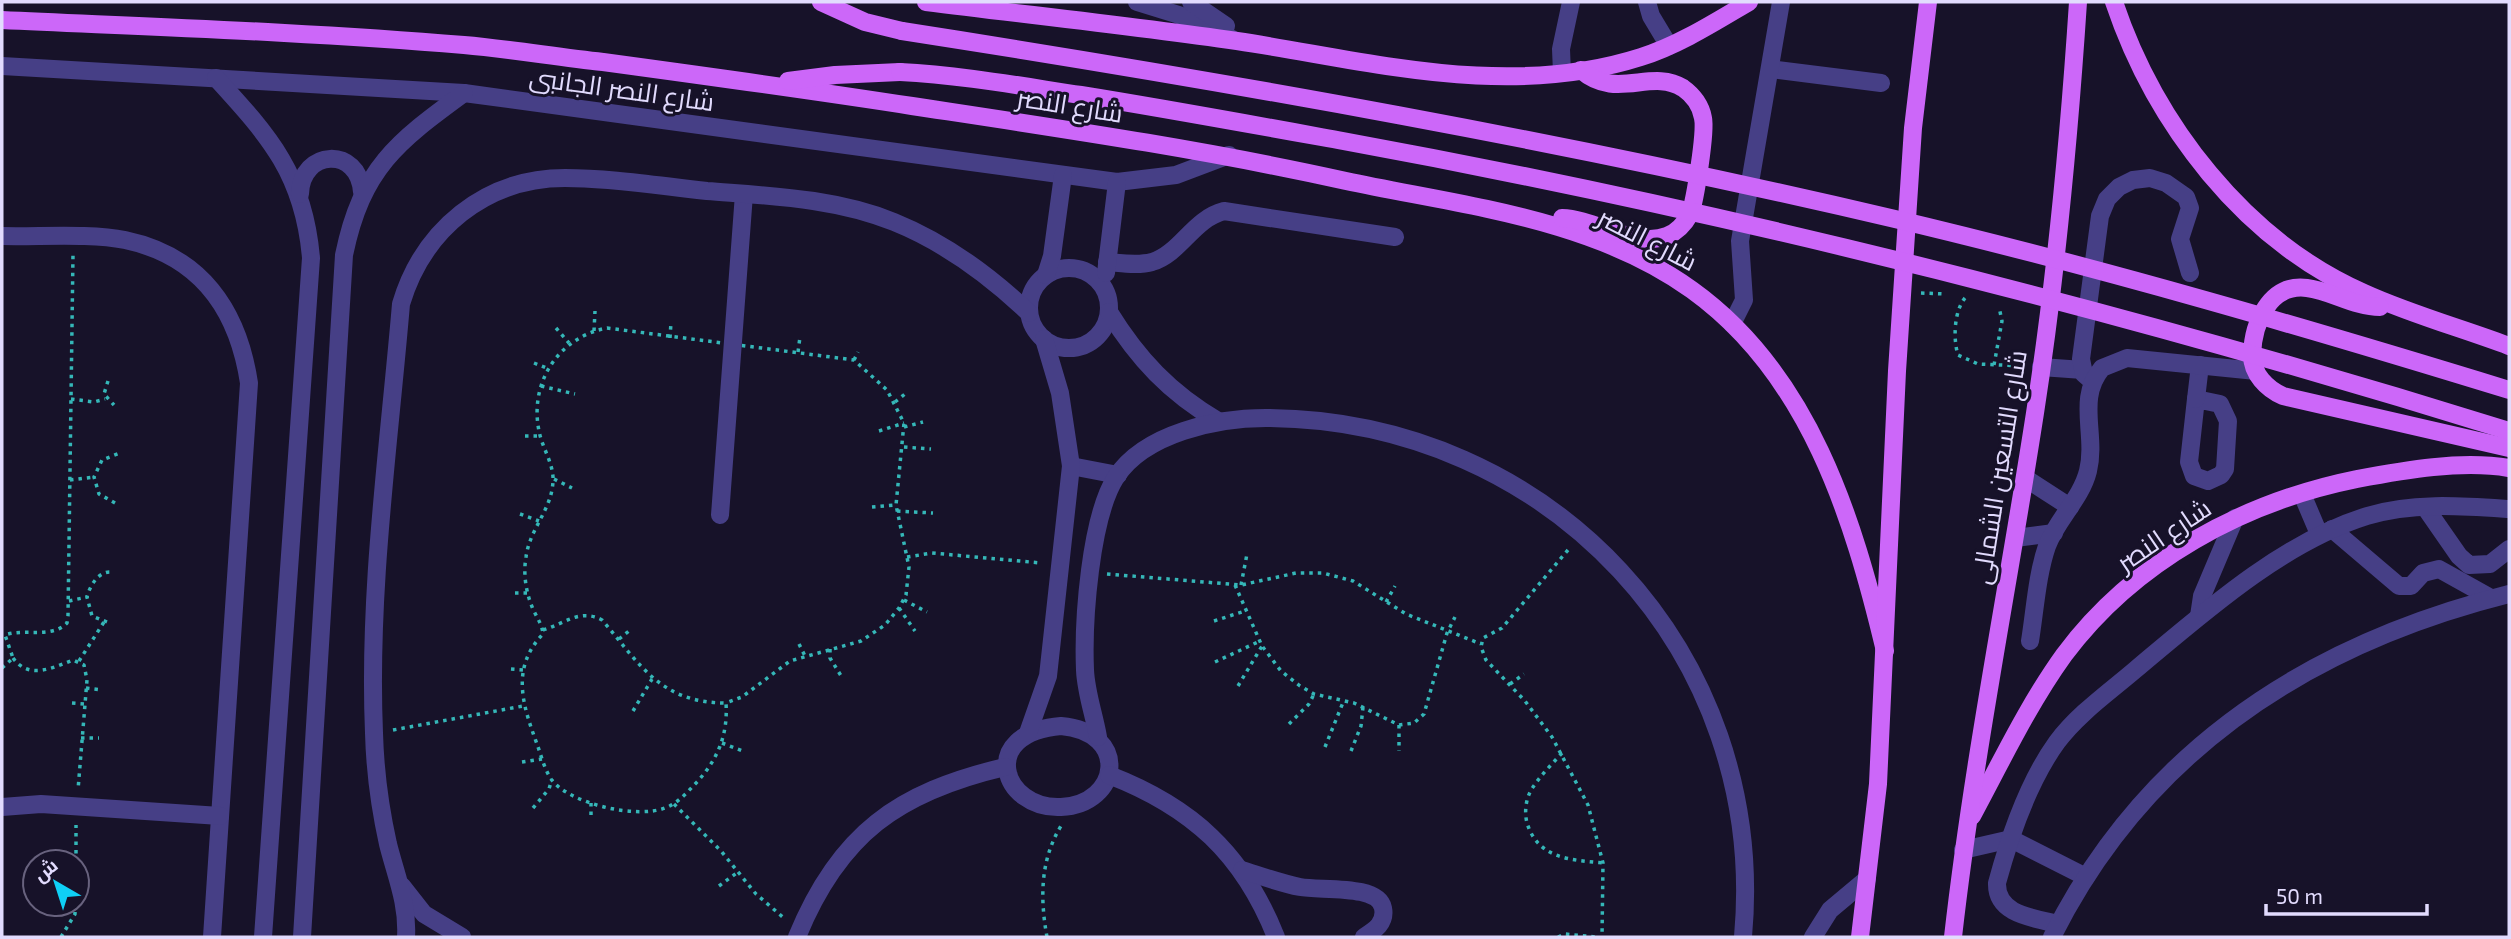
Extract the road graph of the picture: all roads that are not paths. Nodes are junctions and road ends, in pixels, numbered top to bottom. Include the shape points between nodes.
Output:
1 (821, 2) edge
2 (926, 2) edge
3 (1137, 2) edge
4 (1191, 2) edge
5 (1571, 2) edge
6 (1647, 2) edge
7 (1749, 2) edge
8 (1782, 2) edge
9 (1928, 2) edge
10 (2078, 2) edge
11 (2114, 2) edge
12 (2, 20) edge
13 (1242, 42) junction
14 (1669, 46) junction
15 (2, 66) edge
16 (1770, 69) junction
17 (1581, 70) junction
18 (1562, 73) junction
19 (216, 78) junction
20 (1881, 83) dead end
21 (771, 84) junction
22 (464, 93) junction
23 (1229, 155) junction
24 (1063, 175) junction
25 (1117, 182) junction
26 (362, 192) junction
27 (300, 194) junction
28 (744, 194) junction
29 (1542, 223) junction
30 (2, 236) edge
31 (1395, 237) dead end
32 (1107, 262) junction
33 (2190, 273) dead end
34 (1046, 275) junction
35 (1104, 287) junction
36 (2394, 304) junction
37 (1109, 312) junction
38 (1029, 313) junction
39 (1732, 324) junction
40 (1044, 339) junction
41 (2509, 346) edge
42 (2200, 365) junction
43 (2041, 367) junction
44 (2256, 371) junction
45 (2087, 376) junction
46 (2509, 390) edge
47 (2196, 400) dead end
48 (1218, 421) junction
49 (2509, 430) edge
50 (2509, 448) edge
51 (1070, 466) junction
52 (2509, 468) edge
53 (1118, 475) junction
54 (2025, 478) junction
55 (2302, 494) junction
56 (2070, 507) junction
57 (2425, 507) junction
58 (2509, 509) edge
59 (720, 515) dead end
60 (2235, 518) junction
61 (2326, 531) junction
62 (2054, 533) junction
63 (2015, 538) junction
64 (2509, 549) edge
65 (2509, 594) edge
66 (2491, 598) junction
67 (2199, 616) junction
68 (2030, 641) dead end
69 (1885, 652) junction
70 (1028, 733) junction
71 (1098, 737) junction
72 (1005, 767) junction
73 (1109, 775) junction
74 (2, 807) edge
75 (220, 816) junction
76 (1965, 828) junction
77 (2011, 839) junction
78 (1963, 850) junction
79 (1242, 870) junction
80 (2086, 877) junction
81 (1867, 879) junction
82 (402, 885) junction
83 (2055, 931) edge
84 (799, 934) edge
85 (212, 937) edge
86 (263, 937) edge
87 (302, 937) edge
88 (406, 937) edge
89 (462, 937) edge
90 (1276, 937) edge
91 (1364, 937) edge
92 (1742, 937) edge
93 (1813, 937) edge
94 (1860, 937) edge
95 (1953, 937) edge

1 - 46 main road, bridge via 902,32 1445,122 1899,220 2127,279
2 - 13 main road
3 - 13 street
4 - 13 street
5 - 18 street via 1561,49
6 - 14 street
7 - 14 main road
8 - 16 street
9 - 69 main road via 1913,128 1902,293
10 - 43 main road, شارع التسعين الشمالى via 2070,121
11 - 36 main road via 2133,52 2165,112 2233,198 2270,234 2317,268
12 - 21 main road, شارع النصر via 465,45
13 - 18 main road via 1441,75
14 - 17 main road via 1642,57
15 - 19 street, شارع النصر الجانبى
16 - 20 street
16 - 39 street via 1740,241 1744,300
17 - 18 main road
17 - 29 main road via 1609,85 1666,81 1692,96 1704,129 1692,205 1677,230 1658,238 1571,218
19 - 22 street, شارع النصر الجانبى
19 - 27 street via 270,138
21 - 23 main road, شارع النصر
21 - 49 main road, bridge via 900,72 965,77 1432,157 1895,259 2125,318
22 - 24 street, شارع النصر الجانبى
22 - 26 street via 401,140
23 - 25 street, شارع النصر الجانبى via 1176,175
23 - 29 main road, شارع النصر
24 - 25 street, شارع النصر الجانبى
24 - 34 street
25 - 32 street
26 - 27 street via 362,182 350,165 331,159 311,166 300,184
26 - 87 street via 344,255
27 - 86 street via 311,258
28 - 38 street via 830,203 893,222 952,251
28 - 59 street
28 - 82 street via 564,178 520,184 460,214 418,260 401,304 374,620 374,734 382,813
29 - 39 main road, شارع النصر via 1638,257 1695,292
30 - 75 street via 123,240 156,249 187,266 212,289 232,317 244,349 249,383
31 - 32 street via 1224,211 1205,218 1158,260
32 - 35 street
33 - 45 street via 2180,239 2190,208 2186,197 2150,178 2133,180 2112,192 2100,216
34 - 35 street via 1061,268 1078,268
34 - 38 street via 1033,292
35 - 37 street
36 - 41 main road
36 - 44 main road via 2371,307 2307,288 2286,290 2270,300 2260,315 2252,354
37 - 40 street via 1104,328 1084,344 1059,347
37 - 48 street via 1165,384
38 - 40 street
39 - 69 main road, شارع النصر via 1785,386 1817,443 1866,575
40 - 51 street via 1060,393
42 - 44 street
42 - 45 street via 2118,359
42 - 47 street
43 - 45 street
43 - 54 main road, شارع التسعين الشمالى
44 - 50 main road via 2267,386 2283,396
45 - 56 street via 2088,470
48 - 53 street via 1183,430 1158,443
48 - 92 street via 1294,418 1346,424 1448,451 1541,501 1620,569 1683,654 1725,751 1744,854
51 - 53 street
51 - 70 street via 1048,676
52 - 55 main road, شارع النصر via 2412,470 2331,484
53 - 71 street via 1101,507 1091,573 1085,671
54 - 56 street
54 - 63 main road, شارع التسعين الشمالى
55 - 60 main road, شارع النصر
55 - 61 street
56 - 62 street
57 - 58 street
57 - 61 street via 2369,516
57 - 64 street via 2469,565 2490,564
60 - 67 street via 2202,596
60 - 76 main road, شارع النصر via 2159,562 2088,627 2031,707
61 - 66 street via 2399,586 2410,586 2427,571 2438,569
61 - 67 street
62 - 63 street
62 - 68 street via 2045,555
63 - 76 main road, شارع التسعين الشمالى
65 - 66 street
66 - 80 street via 2343,651 2252,704 2154,790
67 - 77 street via 2089,709 2059,741 2036,778
69 - 81 main road
70 - 71 street via 1061,726 1078,727
70 - 72 street via 1012,746
71 - 73 street via 1110,761
72 - 73 street via 1011,780 1032,800 1061,807 1090,799
72 - 84 street via 932,789 897,806 856,839 816,894
73 - 79 street via 1159,797 1196,821
74 - 75 street via 41,804
75 - 85 street
76 - 78 main road, شارع التسعين الشمالى
77 - 78 street
77 - 80 street
77 - 83 street via 1997,883 1999,898 2014,911
78 - 95 main road, شارع التسعين الشمالى
79 - 90 street
79 - 91 street via 1301,887 1372,893 1384,912 1381,924
80 - 83 street
81 - 93 street via 1830,910
81 - 94 main road
82 - 88 street
82 - 89 street via 424,914

